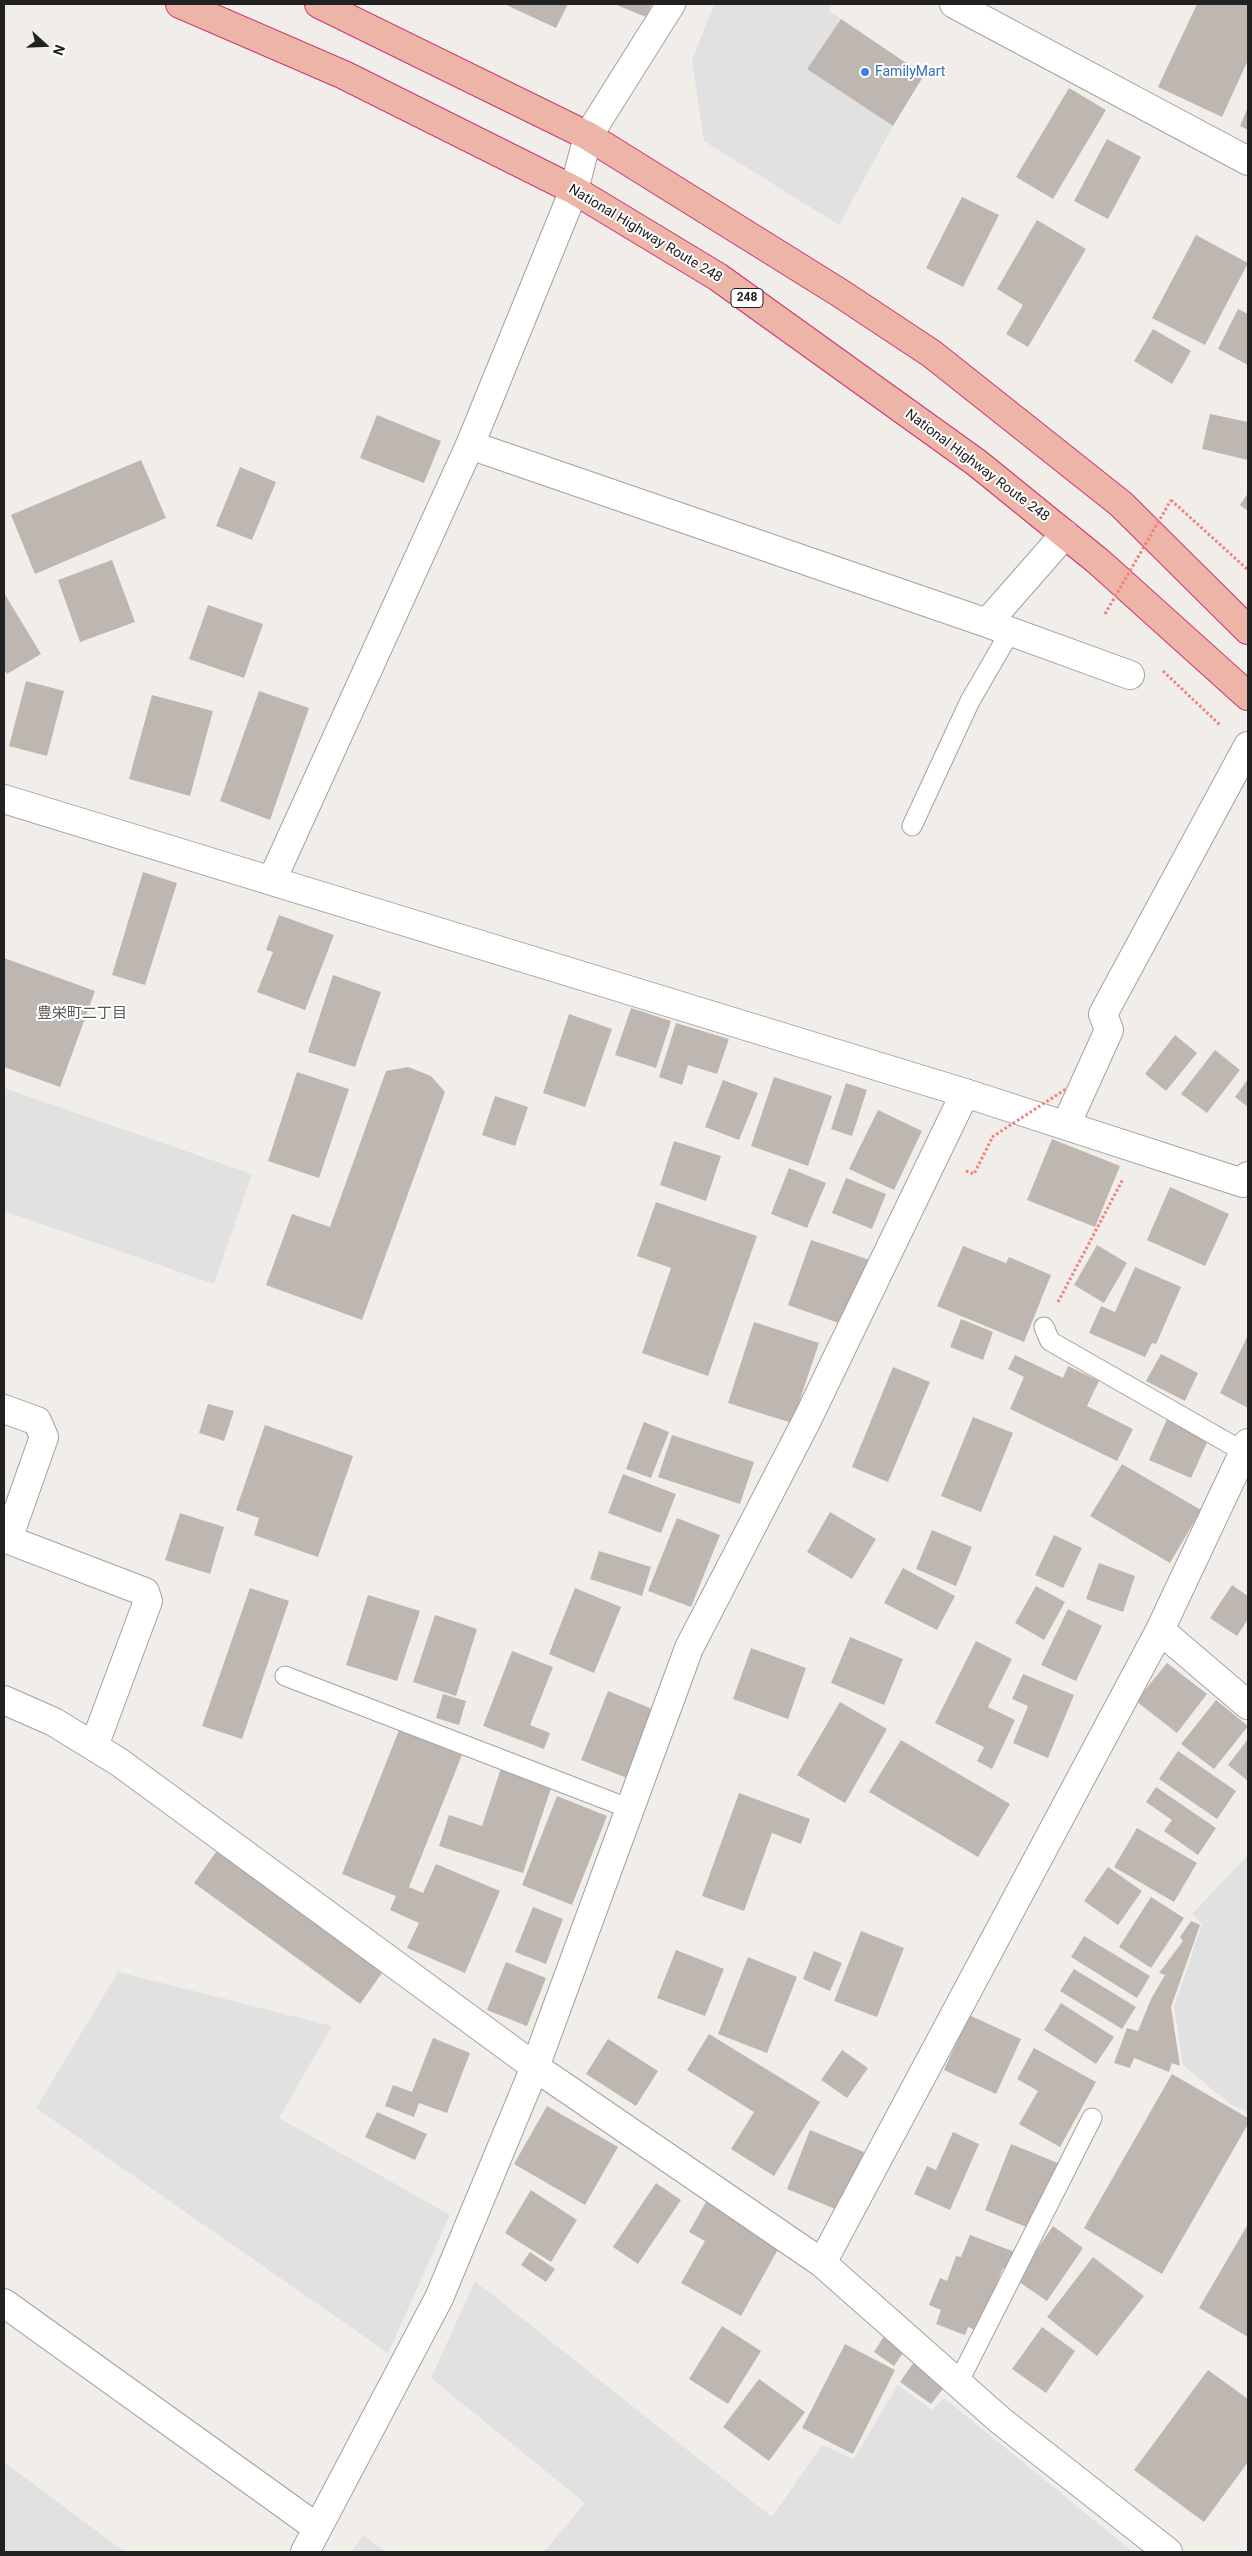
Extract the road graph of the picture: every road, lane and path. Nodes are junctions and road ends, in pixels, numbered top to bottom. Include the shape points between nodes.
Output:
1 (180, 4) edge
2 (318, 4) edge
3 (671, 4) edge
4 (954, 4) edge
5 (588, 136) junction
6 (1248, 161) edge
7 (574, 190) junction
8 (470, 445) junction
9 (1065, 534) junction
10 (1248, 570) edge
11 (1105, 614) dead end
12 (999, 627) junction
13 (1248, 630) edge
14 (1130, 675) dead end
15 (1248, 696) edge
16 (1248, 746) edge
17 (4, 799) edge
18 (912, 826) dead end
19 (272, 880) junction
20 (1066, 1089) dead end
21 (965, 1093) junction
22 (1066, 1125) junction
23 (992, 1137) dead end
24 (1138, 1150) junction
25 (1246, 1181) edge
26 (1044, 1326) joint
27 (4, 1409) edge
28 (1247, 1450) edge
29 (6, 1538) edge
30 (1160, 1630) junction
31 (285, 1676) dead end
32 (4, 1700) edge
33 (1248, 1705) edge
34 (94, 1746) junction
35 (628, 1808) junction
36 (535, 2067) junction
37 (1092, 2118) dead end
38 (822, 2263) junction
39 (4, 2303) edge
40 (958, 2383) junction
41 (316, 2527) junction
42 (305, 2552) edge
43 (1168, 2552) edge

1 - 7 highway, National Highway Route 248 / 248 via 344,75
2 - 5 highway
3 - 5 street
4 - 6 street
5 - 7 street
5 - 13 highway via 932,354 1121,504
7 - 8 street
7 - 9 highway, National Highway Route 248 / 248 via 718,277 977,463
8 - 12 street
8 - 19 street
9 - 12 street
9 - 15 highway, National Highway Route 248 / 248
10 - 11 path, bridge via 1171,500
12 - 14 street
12 - 18 lane via 970,701
16 - 22 street via 1103,1014 1109,1030
17 - 19 street
19 - 21 street
20 - 23 path, bridge
21 - 22 street
21 - 35 street via 807,1420 688,1648
22 - 24 street
24 - 25 street
24 - 26 path
26 - 28 lane via 1050,1340
27 - 29 street via 37,1421 44,1437
28 - 30 street
29 - 34 street via 146,1592 148,1601
30 - 33 street
30 - 38 street
31 - 35 lane
32 - 34 street via 54,1722
34 - 36 street
35 - 36 street
36 - 38 street
36 - 41 street via 439,2298
37 - 40 lane
38 - 40 street
39 - 41 street
40 - 43 street via 1001,2421
41 - 42 street

